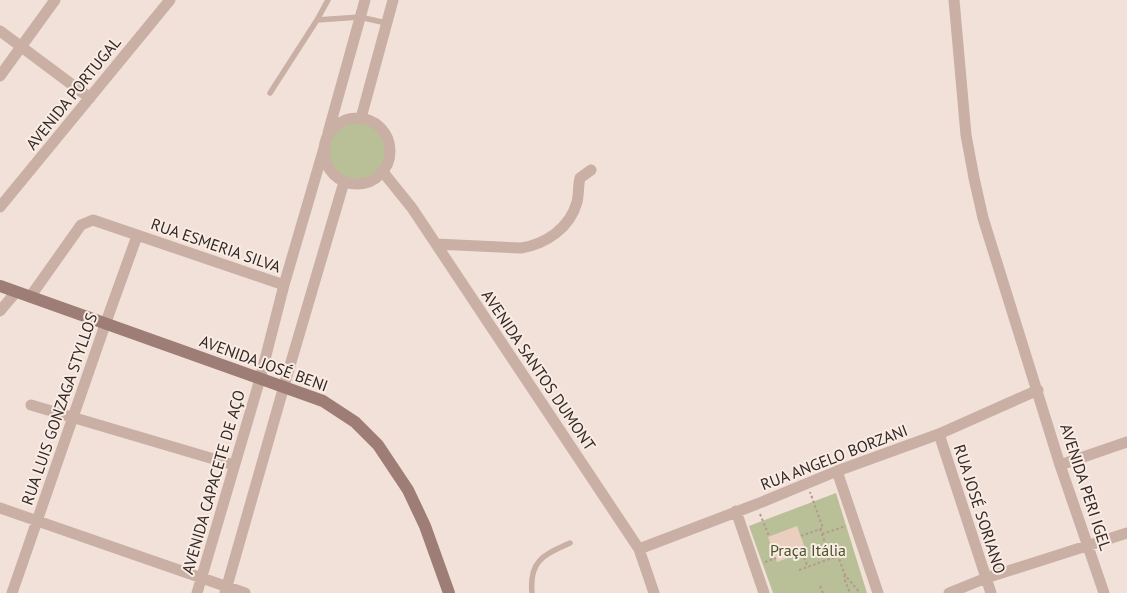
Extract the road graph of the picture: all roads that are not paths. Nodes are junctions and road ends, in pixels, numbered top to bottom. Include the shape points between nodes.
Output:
1 (55, 0) edge
2 (170, 0) edge
3 (328, 0) edge
4 (366, 0) edge
5 (393, 0) edge
6 (954, 0) edge
7 (360, 17) junction
8 (317, 20) junction
9 (386, 23) junction
10 (0, 31) edge
11 (21, 47) junction
12 (0, 76) edge
13 (270, 93) dead end
14 (90, 98) junction
15 (361, 118) junction
16 (328, 135) junction
17 (324, 148) junction
18 (591, 170) dead end
19 (383, 172) junction
20 (344, 182) junction
21 (0, 207) edge
22 (137, 236) junction
23 (436, 244) junction
24 (284, 285) junction
25 (0, 286) edge
26 (16, 292) junction
27 (30, 296) junction
28 (0, 311) edge
29 (106, 322) junction
30 (260, 378) junction
31 (284, 386) junction
32 (1038, 390) junction
33 (31, 405) dead end
34 (74, 418) junction
35 (939, 434) junction
36 (1127, 442) edge
37 (234, 465) junction
38 (1060, 465) junction
39 (837, 471) junction
40 (0, 508) edge
41 (736, 512) junction
42 (38, 521) junction
43 (1127, 533) edge
44 (570, 543) dead end
45 (1088, 546) junction
46 (639, 549) junction
47 (202, 578) junction
48 (986, 578) junction
49 (226, 590) edge
50 (12, 593) edge
51 (197, 593) edge
52 (245, 593) edge
53 (449, 593) edge
54 (532, 593) edge
55 (654, 593) edge
56 (764, 593) edge
57 (878, 593) edge
58 (948, 593) edge
59 (991, 593) edge
60 (1104, 593) edge

1 - 11 street
2 - 14 street, AVENIDA PORTUGAL
3 - 8 lane
4 - 7 street
5 - 9 street
6 - 32 street, AVENIDA PERI IGEL via 966,135 974,178
7 - 8 lane
7 - 9 lane
7 - 16 street
8 - 13 lane
9 - 15 street
10 - 11 street
11 - 12 street
11 - 14 street
14 - 21 street, AVENIDA PORTUGAL
15 - 16 street via 342,121
15 - 19 street via 370,120 386,133 391,153
16 - 17 street
17 - 20 street via 328,168
17 - 24 street, AVENIDA CAPACETE DE AÇO
18 - 23 street via 580,178 578,199 572,213 560,230 547,240 521,248
19 - 20 street via 365,184
19 - 23 street, AVENIDA SANTOS DUMONT
20 - 31 street
22 - 24 street, RUA ESMERIA SILVA
22 - 27 street, RUA ESMERIA SILVA via 93,220 81,224
22 - 29 street, RUA LUIS GONZAGA STYLLOS
23 - 46 street, AVENIDA SANTOS DUMONT
24 - 30 street, AVENIDA CAPACETE DE AÇO
25 - 26 main road, AVENIDA JOSÉ BENI
26 - 27 main road, AVENIDA JOSÉ BENI
26 - 28 street
27 - 29 main road, AVENIDA JOSÉ BENI
29 - 30 main road, AVENIDA JOSÉ BENI
29 - 34 street, RUA LUIS GONZAGA STYLLOS
30 - 31 main road, AVENIDA JOSÉ BENI
30 - 37 street, AVENIDA CAPACETE DE AÇO
31 - 49 street
31 - 53 main road, AVENIDA JOSÉ BENI via 324,400 355,422 378,445 408,490
32 - 35 street, RUA ANGELO BORZANI
32 - 38 street, AVENIDA PERI IGEL
33 - 34 street
34 - 37 street
34 - 42 street, RUA LUIS GONZAGA STYLLOS
35 - 39 street, RUA ANGELO BORZANI
35 - 48 street, RUA JOSÉ SORIANO
36 - 38 street
37 - 47 street, AVENIDA CAPACETE DE AÇO
38 - 45 street, AVENIDA PERI IGEL
39 - 41 street, RUA ANGELO BORZANI
39 - 57 street
40 - 42 street
41 - 46 street, RUA ANGELO BORZANI
41 - 56 street
42 - 47 street
42 - 50 street, RUA LUIS GONZAGA STYLLOS
43 - 45 street
44 - 54 lane via 544,555 537,563
45 - 48 street
45 - 60 street, AVENIDA PERI IGEL
46 - 55 street, AVENIDA SANTOS DUMONT
47 - 49 street
47 - 51 street, AVENIDA CAPACETE DE AÇO
48 - 58 street
48 - 59 street, RUA JOSÉ SORIANO
49 - 52 street

